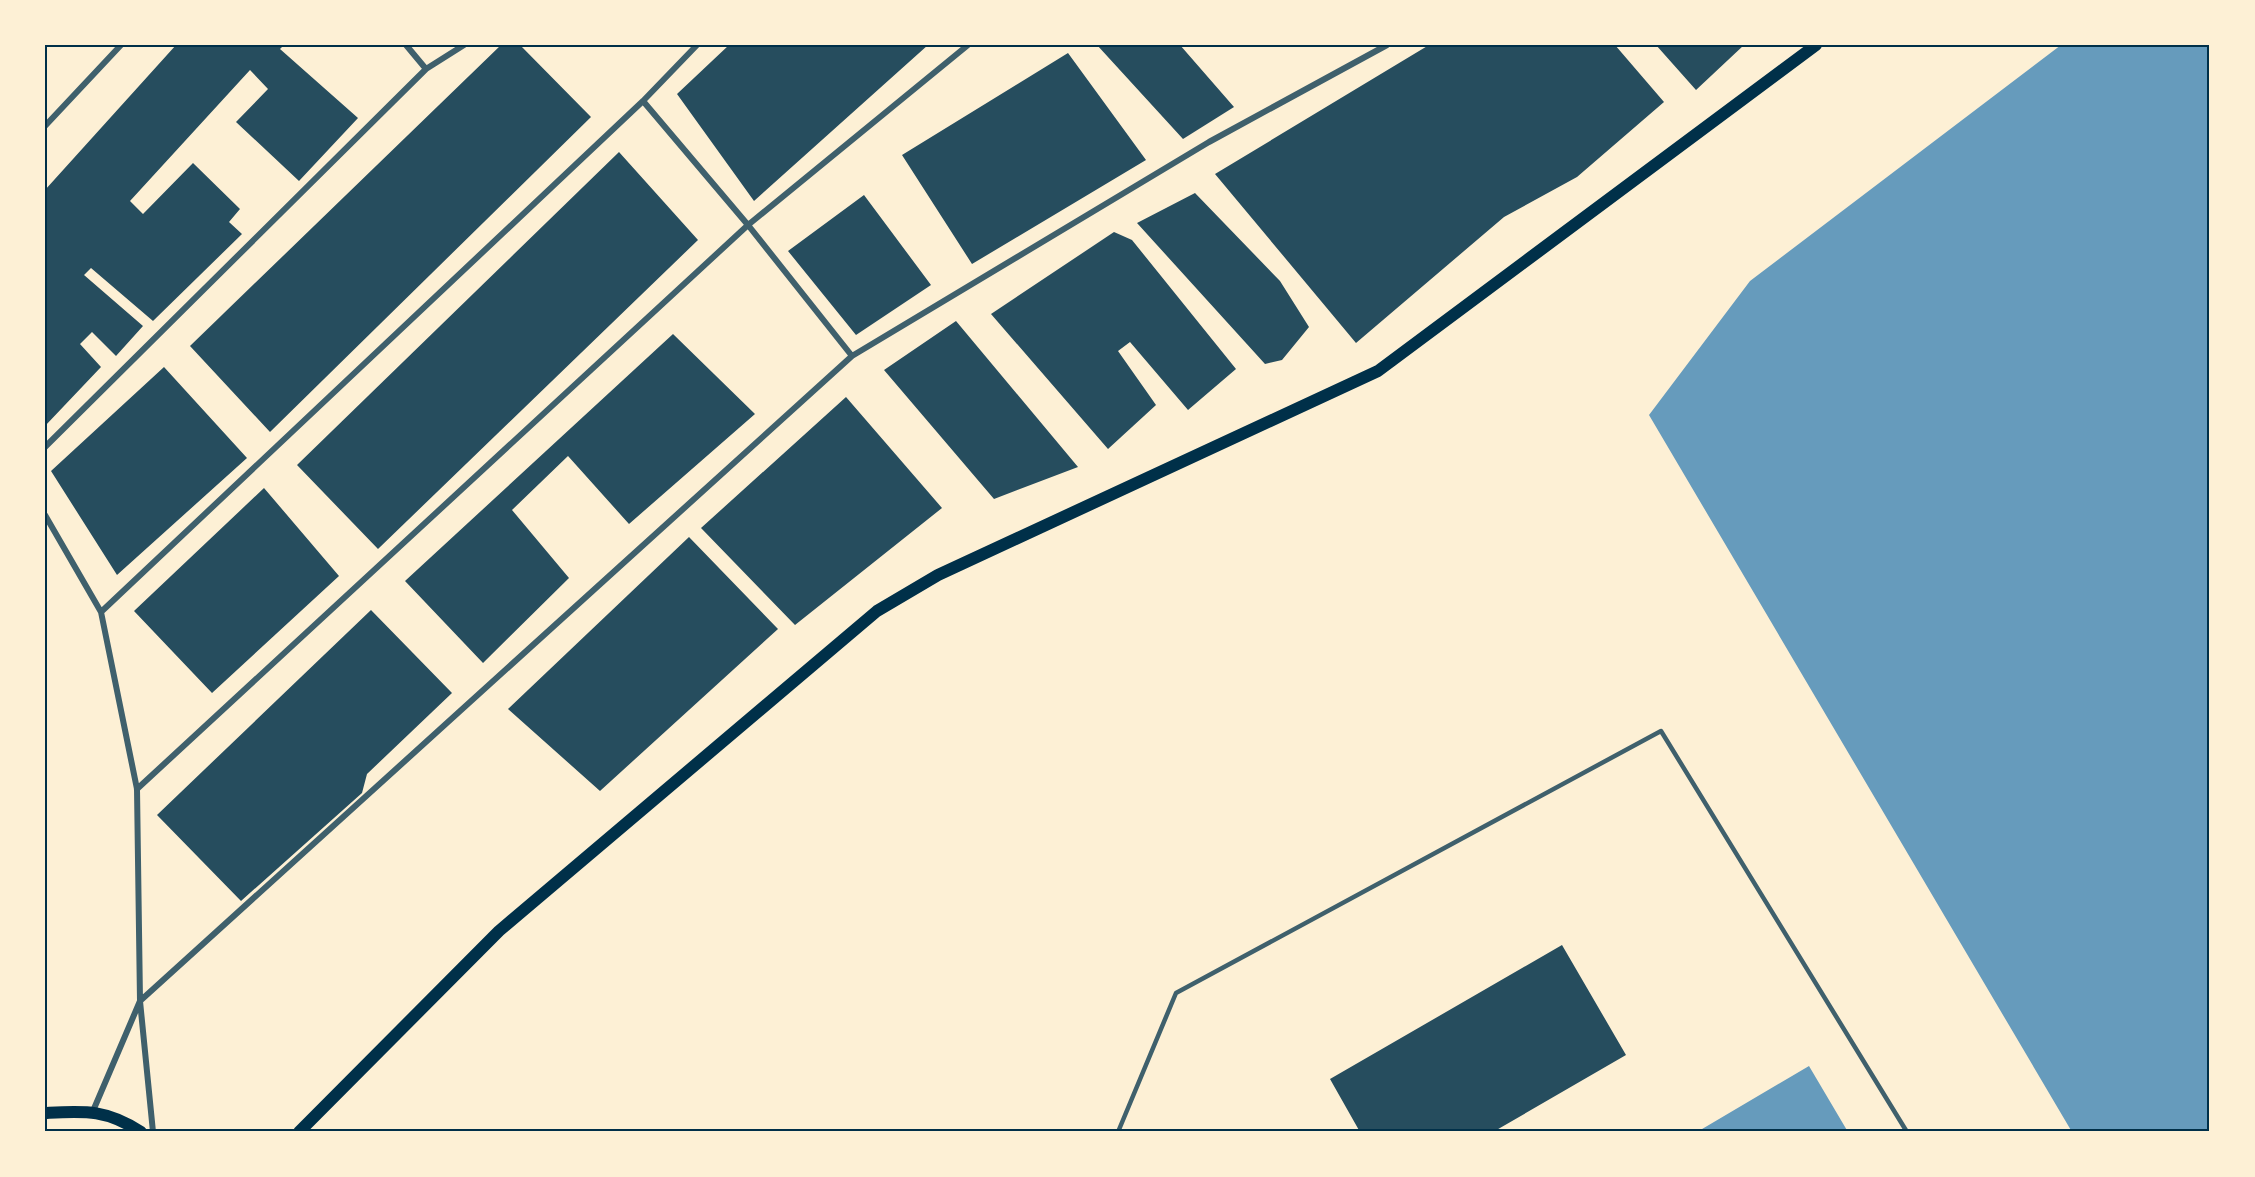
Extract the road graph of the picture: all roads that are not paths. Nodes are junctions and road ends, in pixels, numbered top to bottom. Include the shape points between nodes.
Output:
1 (121, 45) edge
2 (406, 45) edge
3 (464, 45) edge
4 (697, 45) edge
5 (968, 45) edge
6 (1387, 45) edge
7 (1816, 45) edge
8 (426, 69) junction
9 (643, 101) junction
10 (45, 126) edge
11 (748, 225) junction
12 (852, 356) junction
13 (45, 447) edge
14 (45, 515) edge
15 (102, 612) junction
16 (137, 789) junction
17 (140, 1001) junction
18 (93, 1111) junction
19 (45, 1113) edge
20 (141, 1132) edge
21 (153, 1132) edge
22 (299, 1132) edge
23 (1118, 1132) edge
24 (1907, 1132) edge

1 - 10 street
2 - 8 street
3 - 8 street
4 - 9 street
5 - 11 street
6 - 12 street via 1209,142
7 - 22 main road via 1378,371 939,574 877,611 499,931
8 - 13 street
9 - 11 street
9 - 15 street
11 - 12 street
11 - 16 street
12 - 17 street
14 - 15 street
15 - 16 street
16 - 17 street
17 - 18 street
17 - 21 street
18 - 19 main road
18 - 20 main road via 126,1122
23 - 24 lane via 1176,993 1661,730

